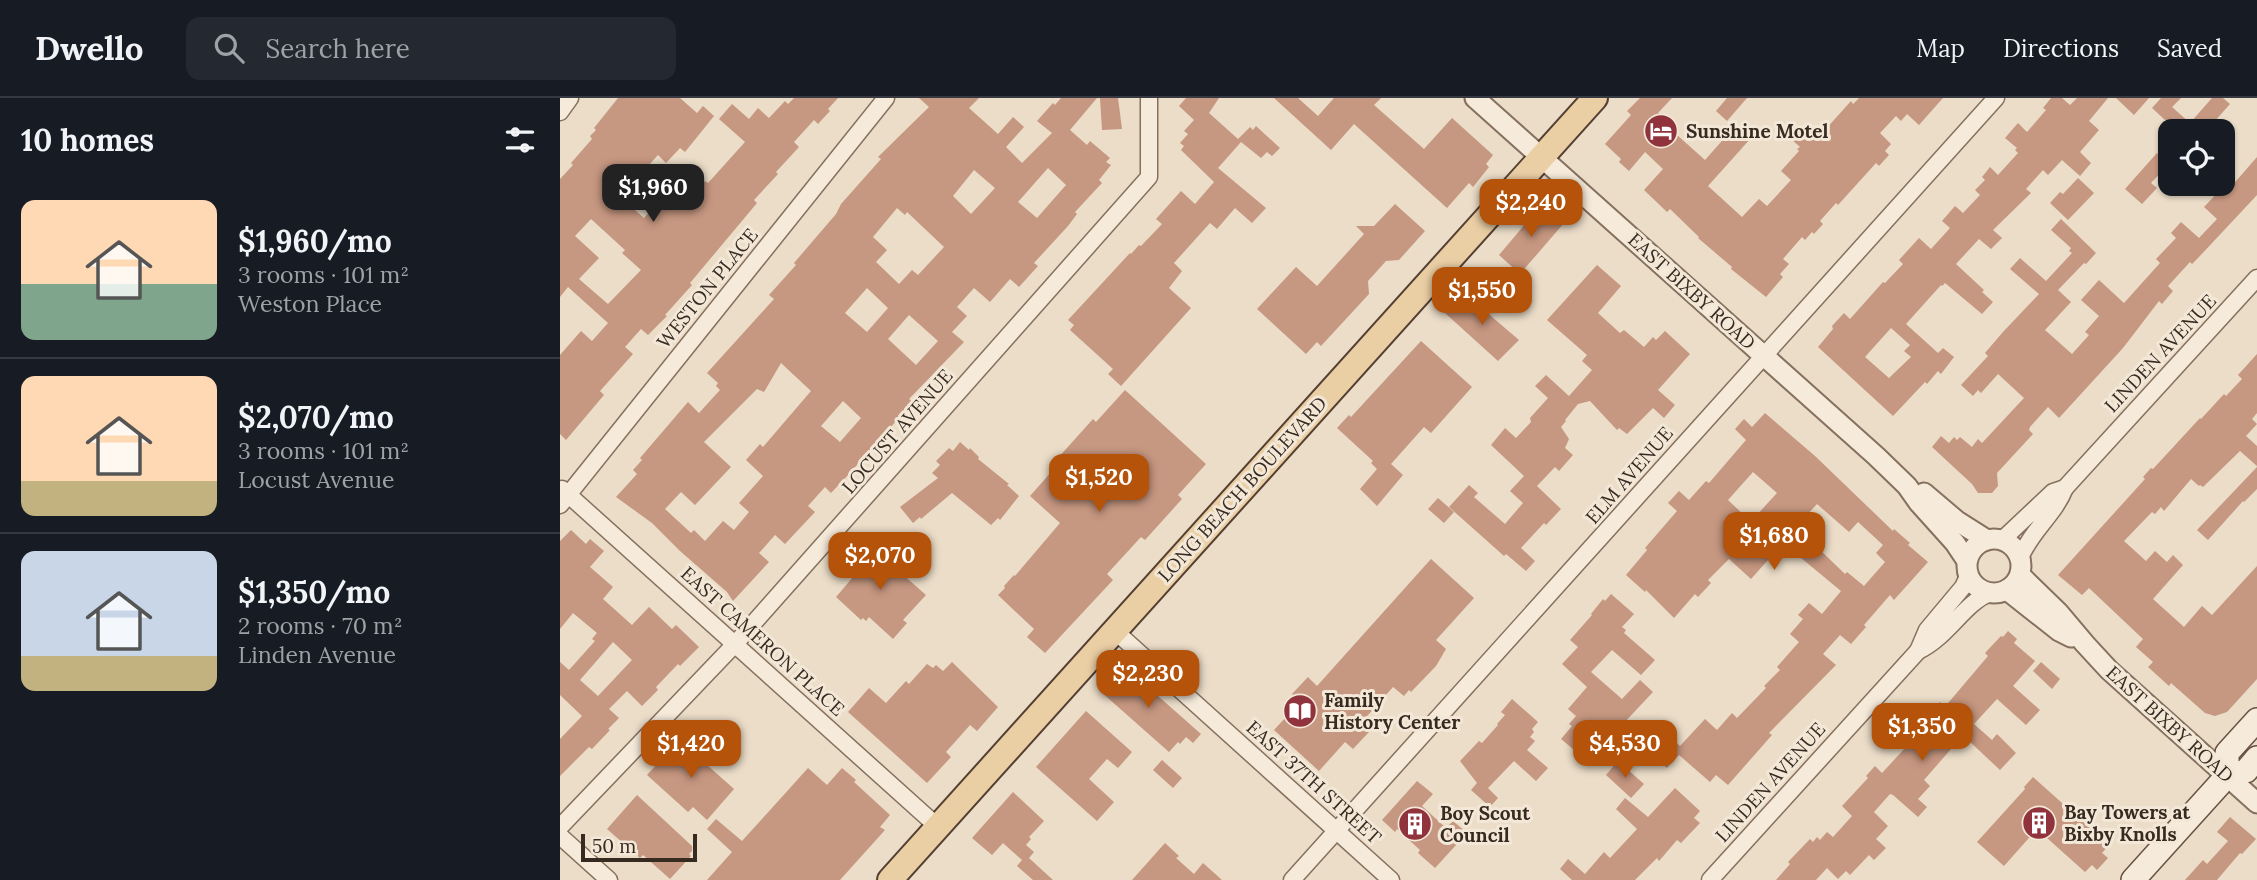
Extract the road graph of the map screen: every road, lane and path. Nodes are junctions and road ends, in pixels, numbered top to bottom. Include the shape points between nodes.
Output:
1 (570, 98) edge
2 (886, 98) edge
3 (1149, 98) edge
4 (1475, 98) edge
5 (1595, 98) edge
6 (1996, 98) edge
7 (560, 112) edge
8 (1541, 156) junction
9 (2257, 278) edge
10 (1763, 354) junction
11 (1907, 485) junction
12 (2065, 488) junction
13 (563, 496) edge
14 (1994, 540) junction
15 (1968, 568) junction
16 (2009, 579) junction
17 (1115, 631) junction
18 (736, 644) junction
19 (1918, 651) junction
20 (2257, 720) edge
21 (2257, 758) edge
22 (2227, 776) junction
23 (2257, 803) edge
24 (560, 827) edge
25 (938, 827) junction
26 (1337, 831) junction
27 (560, 836) edge
28 (609, 880) edge
29 (890, 880) edge
30 (1292, 880) edge
31 (1391, 880) edge
32 (1710, 880) edge
33 (2133, 880) edge

1 - 7 street
2 - 13 street, WESTON PLACE
3 - 18 street, LOCUST AVENUE via 1149,177
4 - 8 street, EAST BIXBY ROAD
5 - 8 main road, LONG BEACH BOULEVARD
6 - 10 street, ELM AVENUE
8 - 10 street, EAST BIXBY ROAD
8 - 17 main road, LONG BEACH BOULEVARD
9 - 12 street, LINDEN AVENUE
10 - 11 street, EAST BIXBY ROAD
10 - 26 street, ELM AVENUE
11 - 14 street, EAST BIXBY ROAD via 1925,493 1957,521
11 - 15 street, EAST BIXBY ROAD via 1955,543
12 - 14 street via 2053,492
12 - 16 street
13 - 18 street, EAST CAMERON PLACE
14 - 15 street via 1975,546
14 - 16 street via 2011,544
15 - 16 street via 1982,590
15 - 19 street via 1963,587 1927,630
16 - 19 street via 1979,597 1945,633
16 - 22 street, EAST BIXBY ROAD via 2059,631 2085,644
17 - 25 main road, LONG BEACH BOULEVARD
17 - 26 street, EAST 37TH STREET
18 - 24 street, LOCUST AVENUE
18 - 25 street, EAST CAMERON PLACE
19 - 32 street, LINDEN AVENUE
20 - 22 main road via 2228,752
21 - 22 main road via 2246,771
22 - 23 street, EAST BIXBY ROAD
22 - 33 main road
25 - 29 main road, LONG BEACH BOULEVARD
26 - 30 street, ELM AVENUE
26 - 31 street, EAST 37TH STREET
27 - 28 street

